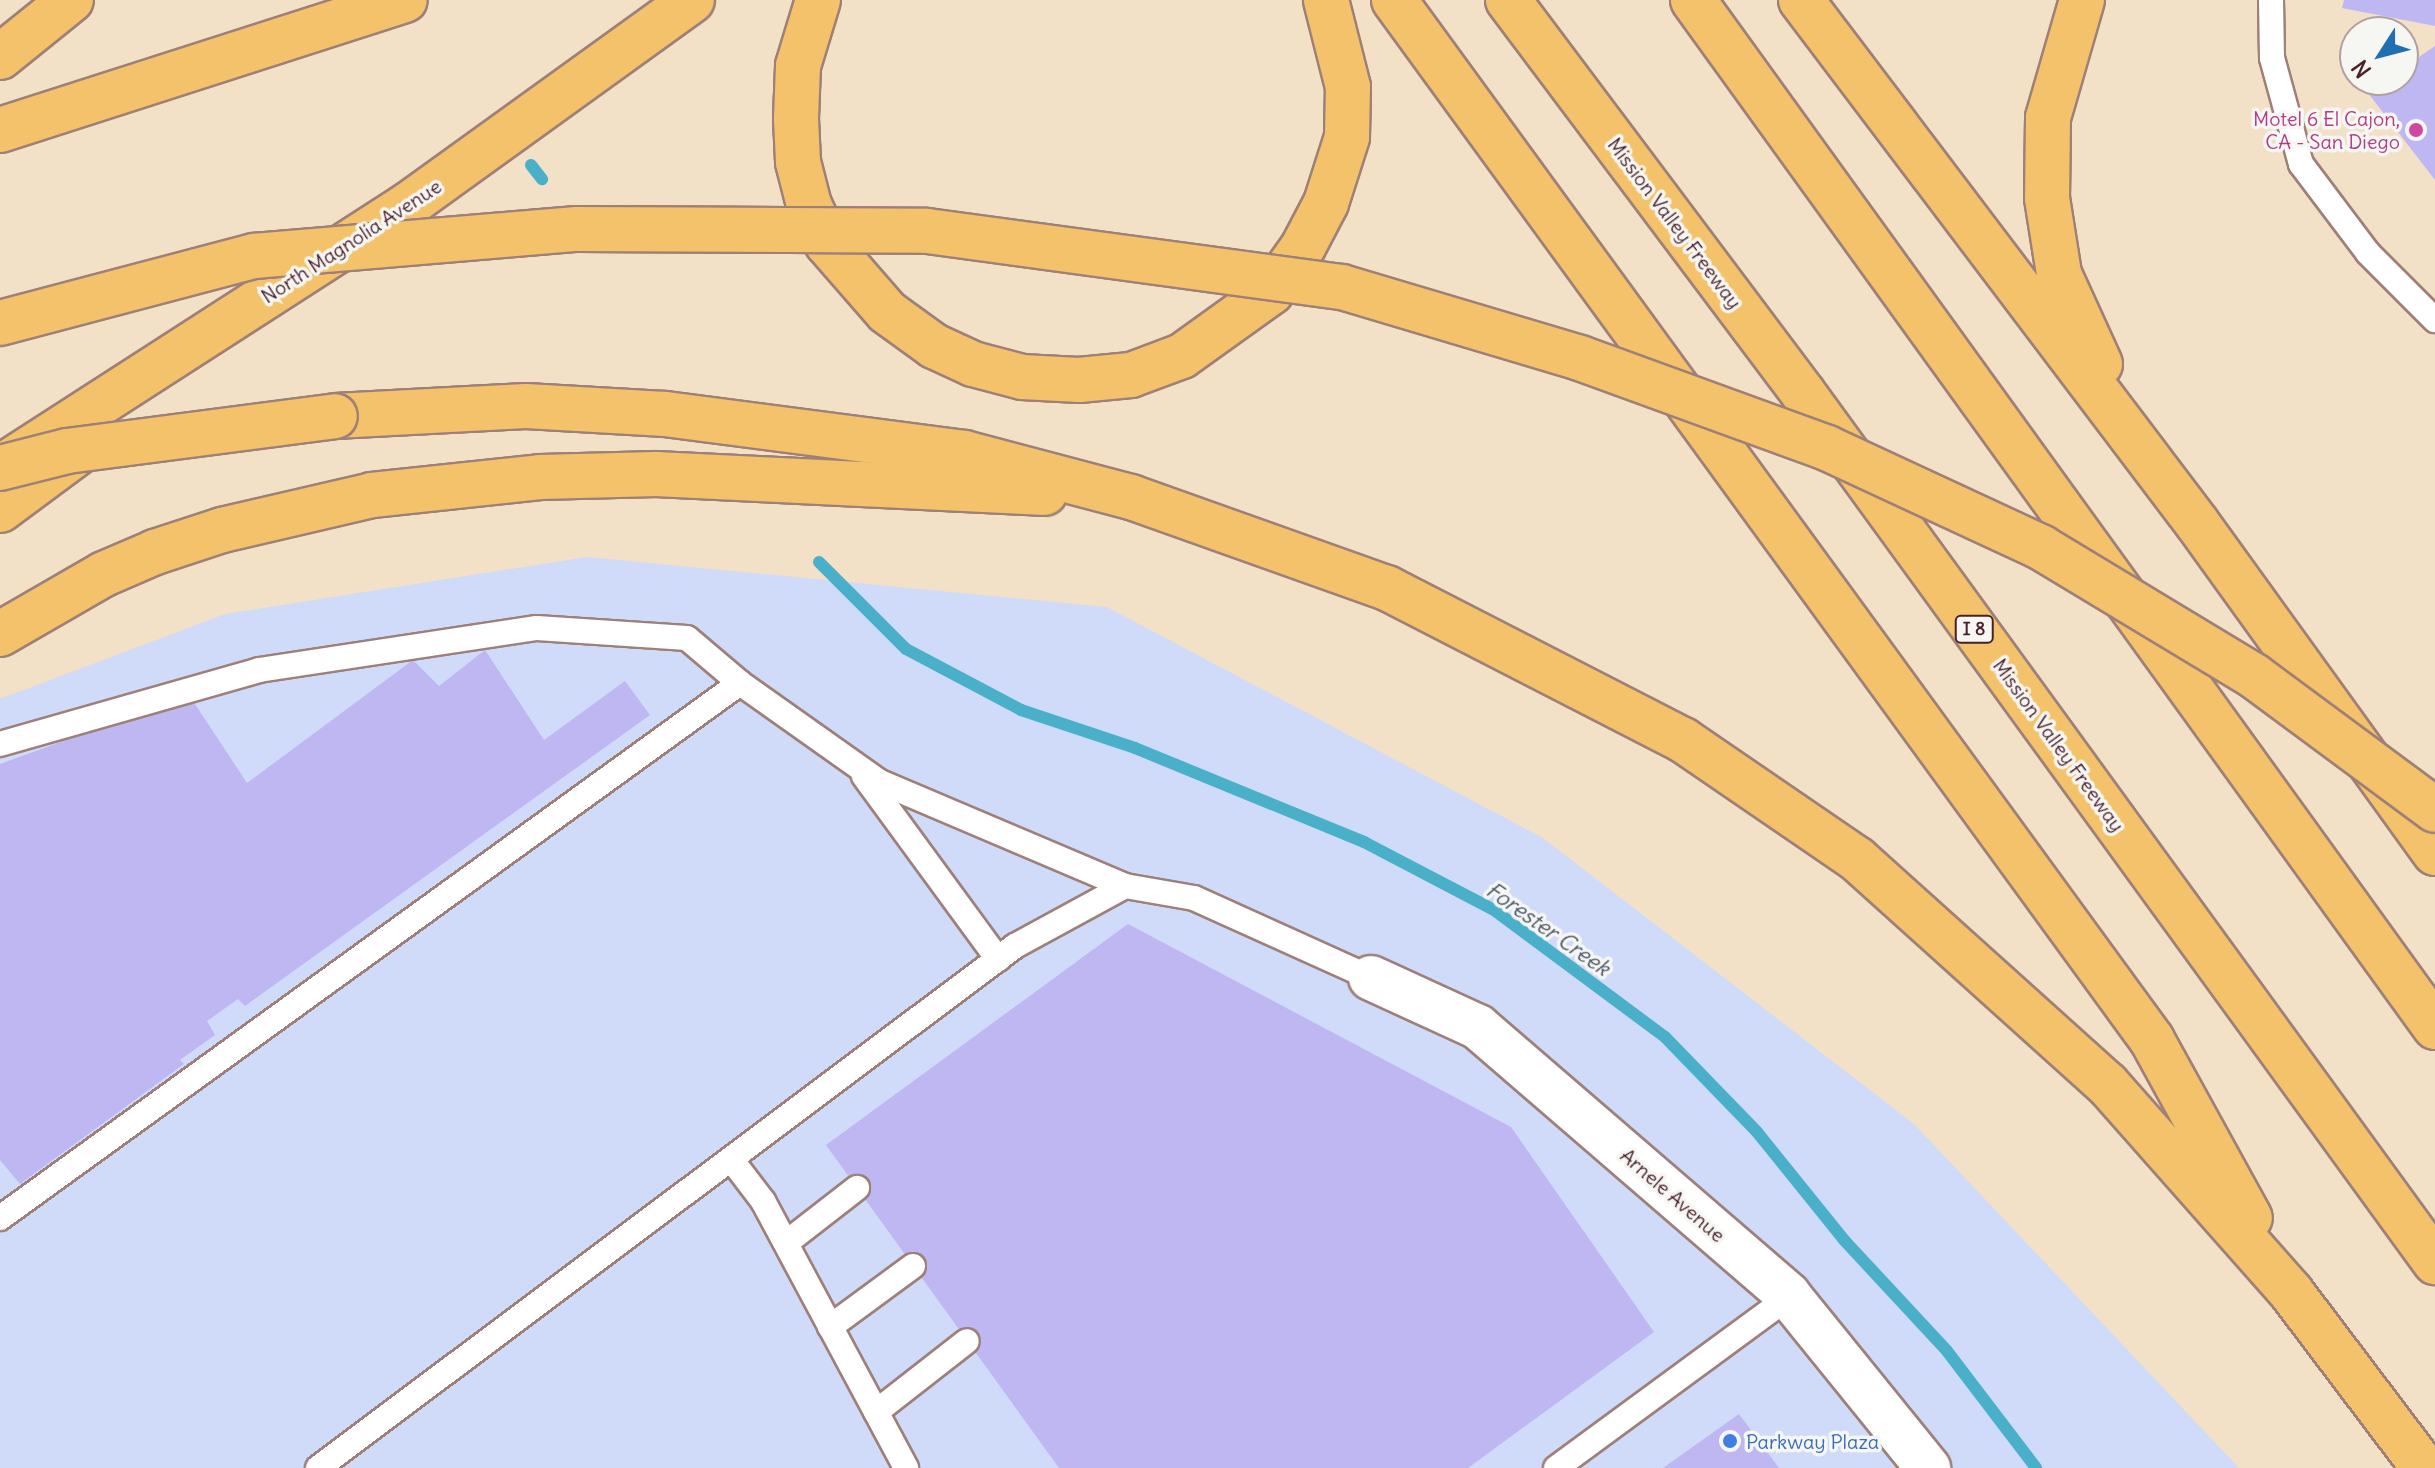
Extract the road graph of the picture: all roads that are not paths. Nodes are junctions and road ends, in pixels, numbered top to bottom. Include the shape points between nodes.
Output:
1 (71, 0) edge
2 (405, 0) edge
3 (692, 0) edge
4 (818, 0) edge
5 (1326, 0) edge
6 (1394, 0) edge
7 (1508, 0) edge
8 (1693, 0) edge
9 (1801, 0) edge
10 (2082, 0) edge
11 (2271, 0) edge
12 (0, 57) edge
13 (0, 130) edge
14 (408, 205) junction
15 (2435, 320) edge
16 (0, 323) edge
17 (0, 468) edge
18 (1131, 497) junction
19 (0, 510) edge
20 (2197, 523) junction
21 (0, 634) edge
22 (740, 683) junction
23 (0, 744) edge
24 (855, 764) junction
25 (2435, 810) edge
26 (2435, 853) edge
27 (1125, 886) junction
28 (998, 959) junction
29 (1371, 978) joint
30 (2435, 1027) edge
31 (731, 1159) junction
32 (857, 1188) dead end
33 (0, 1218) edge
34 (786, 1243) junction
35 (2435, 1262) edge
36 (913, 1266) dead end
37 (2291, 1292) junction
38 (1789, 1297) junction
39 (830, 1327) junction
40 (967, 1341) dead end
41 (876, 1412) junction
42 (899, 1465) edge
43 (318, 1468) edge
44 (1556, 1468) edge
45 (1928, 1468) edge
46 (2424, 1468) edge

1 - 12 highway
2 - 13 highway
3 - 14 highway, North Magnolia Avenue
4 - 5 highway via 798,66 796,119 798,162 809,205 827,243 887,312 934,346 973,364 1022,377 1079,380 1131,375 1182,356 1271,292 1303,247 1326,203 1347,137 1348,87
6 - 37 highway via 2152,1040
7 - 35 highway, Mission Valley Freeway / I 8 via 1803,393
8 - 30 highway
9 - 20 highway
10 - 20 highway via 2048,118 2047,198 2059,274 2102,367
11 - 15 lane via 2272,58 2301,164 2368,253
14 - 17 highway, North Magnolia Avenue
14 - 19 highway
16 - 25 highway, bridge via 254,256 577,229 927,231 1342,287 1580,358 1812,443 2042,548 2254,676
17 - 18 highway, bridge via 67,451 335,416 526,406 665,414 964,453
18 - 21 highway via 657,474 451,485 297,511 155,552 104,574
18 - 37 highway via 1387,588 1683,740 1857,859 2107,1084
20 - 26 highway
22 - 23 lane via 687,638 537,628 259,670
22 - 24 lane
22 - 33 lane
24 - 27 lane via 880,782
24 - 28 lane
27 - 28 lane
27 - 29 lane via 1194,898
28 - 31 lane
29 - 38 street, Arnele Avenue via 1478,1027
31 - 34 lane
31 - 43 lane
32 - 34 lane
34 - 39 lane
36 - 39 lane
37 - 46 highway
38 - 44 lane
38 - 45 street, Arnele Avenue
39 - 41 lane
40 - 41 lane
41 - 42 lane

